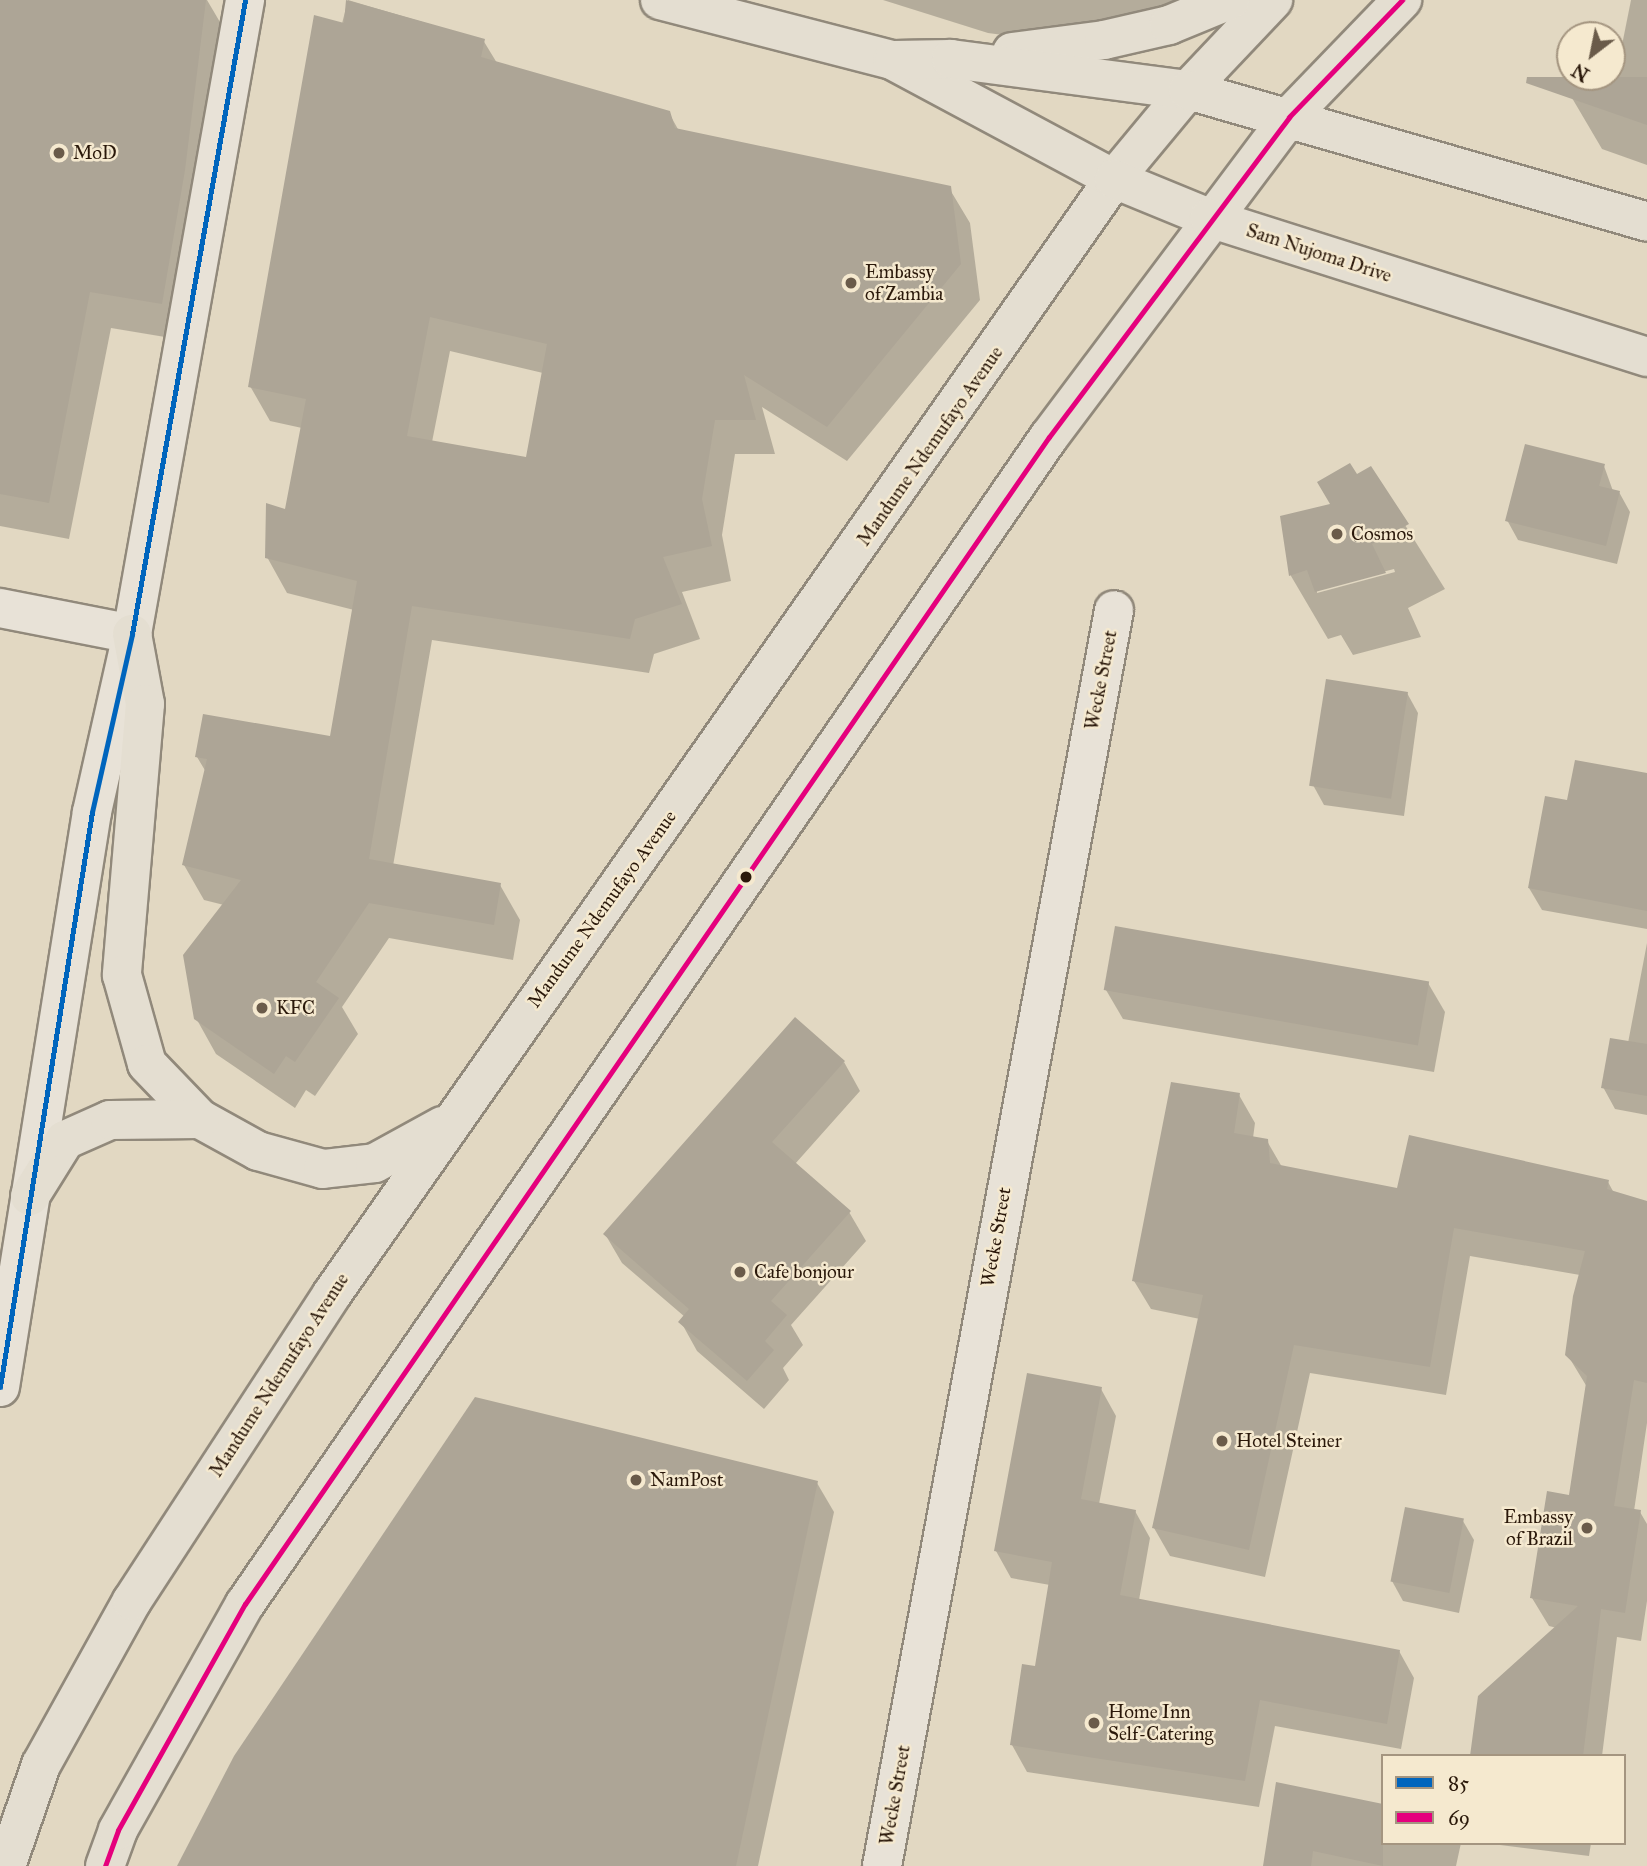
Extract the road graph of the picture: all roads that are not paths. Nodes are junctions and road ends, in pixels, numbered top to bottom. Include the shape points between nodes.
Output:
1 (245, 0) edge
2 (660, 0) edge
3 (1230, 0) edge
4 (1273, 0) edge
5 (1402, 0) edge
6 (892, 60) junction
7 (951, 60) junction
8 (1188, 90) junction
9 (1289, 117) junction
10 (1114, 179) junction
11 (1209, 218) junction
12 (1647, 222) edge
13 (1647, 357) edge
14 (0, 608) edge
15 (1114, 610) dead end
16 (132, 634) junction
17 (200, 1119) junction
18 (450, 1122) junction
19 (30, 1196) junction
20 (0, 1387) edge
21 (6, 1866) edge
22 (105, 1866) edge
23 (882, 1866) edge

1 - 16 street
2 - 6 main road, Sam Nujoma Drive
3 - 7 main road via 1169,25 1104,40
4 - 8 main road, Mandume Ndemufayo Avenue
5 - 9 main road
6 - 7 main road, Sam Nujoma Drive
6 - 10 main road, Sam Nujoma Drive
7 - 8 main road, Sam Nujoma Drive
8 - 9 main road, Sam Nujoma Drive
8 - 10 main road, Mandume Ndemufayo Avenue
9 - 11 main road
9 - 12 main road, Sam Nujoma Drive
10 - 11 main road, Sam Nujoma Drive
10 - 18 main road, Mandume Ndemufayo Avenue via 626,879
11 - 13 main road, Sam Nujoma Drive
11 - 22 main road via 1049,437 245,1604 118,1830
14 - 16 street
15 - 23 street, Wecke Street
16 - 17 main road via 145,704 122,975 147,1064
16 - 19 street via 92,812
17 - 18 main road via 258,1151 323,1169 375,1163
17 - 19 main road via 110,1120 65,1140
18 - 21 main road, Mandume Ndemufayo Avenue via 132,1601 41,1765
19 - 20 street

